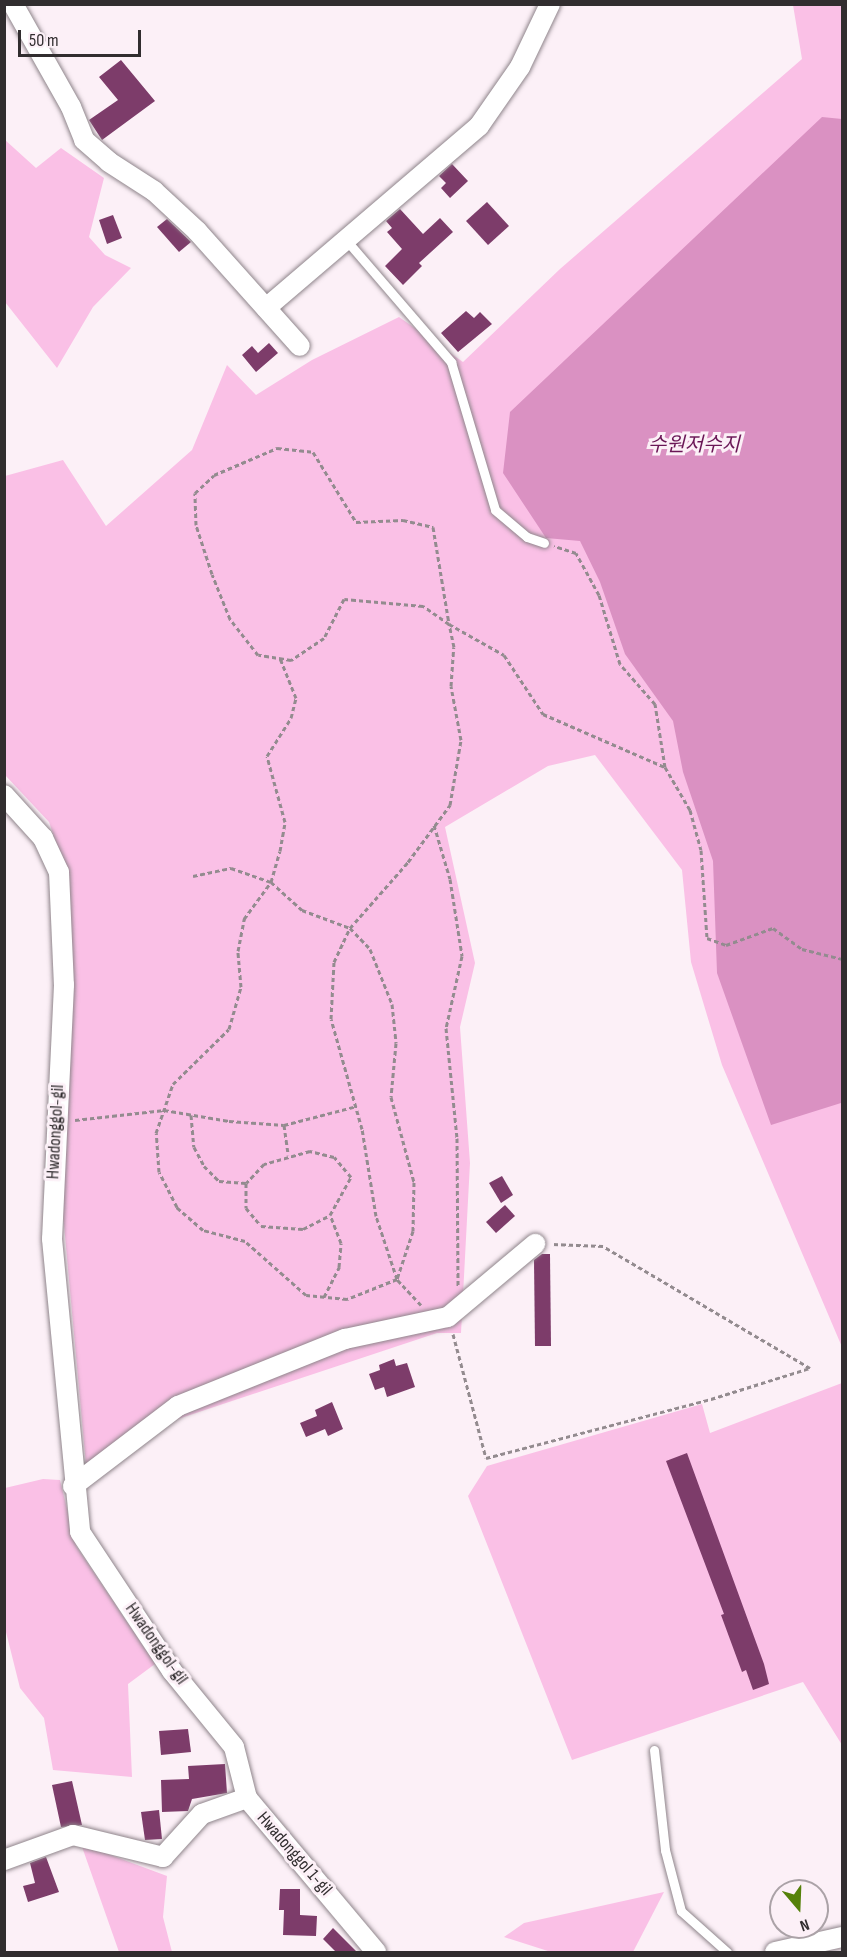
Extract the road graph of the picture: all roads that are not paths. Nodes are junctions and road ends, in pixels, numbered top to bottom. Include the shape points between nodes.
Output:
1 (13, 4) edge
2 (550, 4) edge
3 (347, 241) junction
4 (266, 308) junction
5 (300, 346) dead end
6 (544, 543) road end
7 (4, 795) edge
8 (535, 1244) road end
9 (73, 1486) junction
10 (654, 1750) dead end
11 (247, 1798) junction
12 (4, 1860) edge
13 (843, 1937) edge
14 (376, 1953) edge
15 (727, 1953) edge
16 (775, 1953) edge

1 - 4 street via 71,107 84,140 109,162 154,191 197,231
2 - 3 street via 520,67 479,126
3 - 4 street
3 - 6 lane via 452,362 495,510 527,537
4 - 5 street
7 - 9 street, Hwadonggol-gil via 43,838 58,872 64,985 52,1239
8 - 9 street via 447,1315 345,1339 178,1406
9 - 11 street, Hwadonggol-gil via 80,1532 172,1671 234,1747
10 - 15 lane via 665,1850 681,1911
11 - 12 street, Hwadonggol 1-gil via 202,1814 164,1857 73,1835
11 - 14 street, Hwadonggol 1-gil
13 - 16 street

